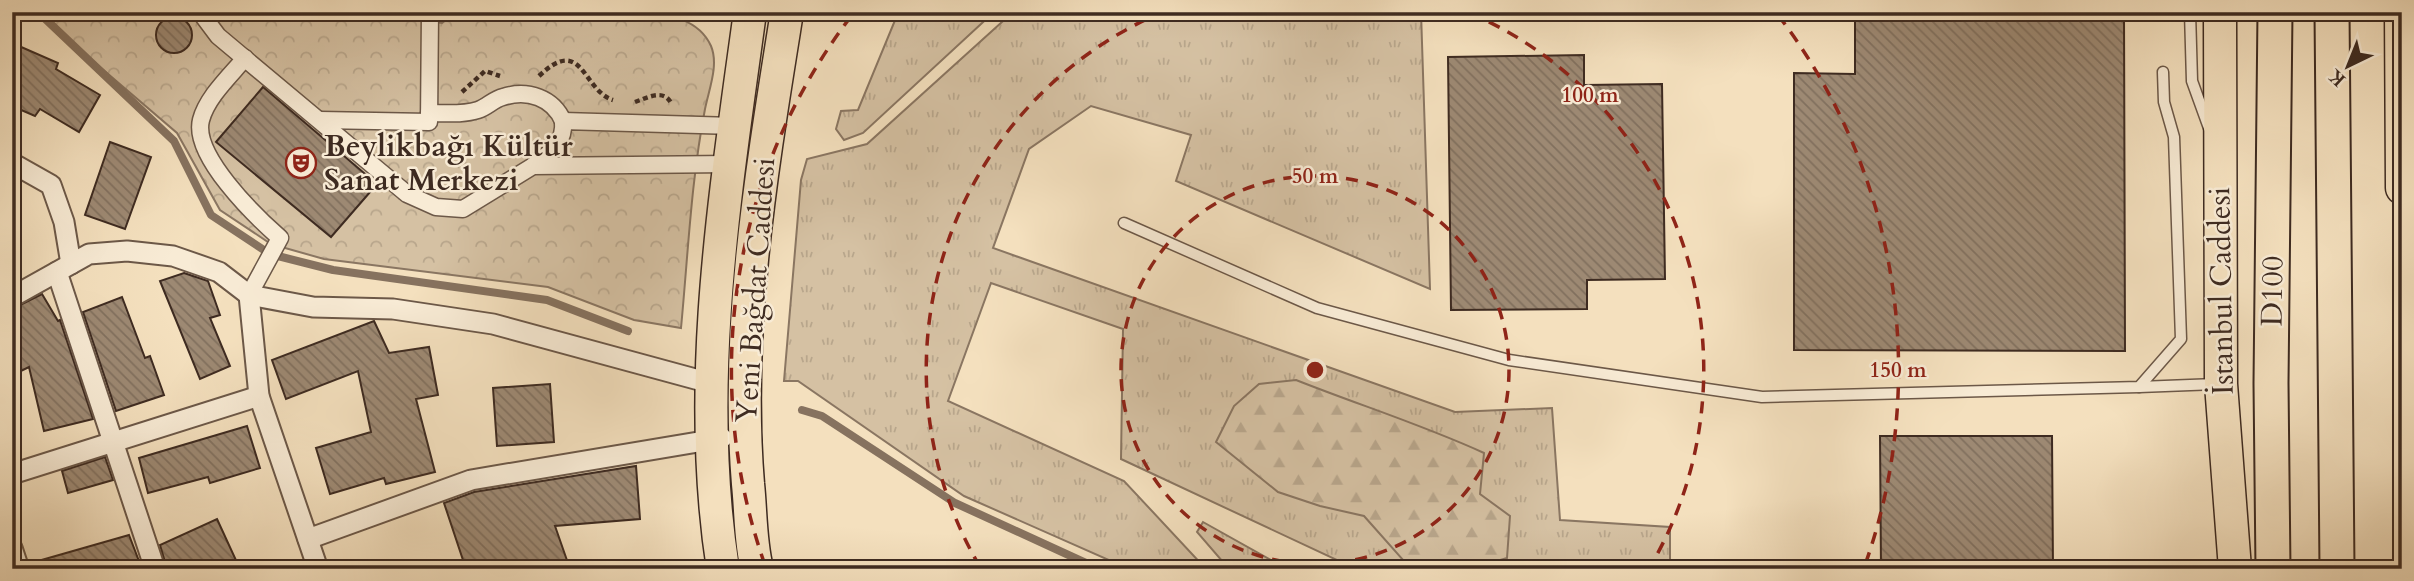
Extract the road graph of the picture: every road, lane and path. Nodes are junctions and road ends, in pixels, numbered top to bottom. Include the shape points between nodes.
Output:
1 (200, 12) edge
2 (430, 12) edge
3 (750, 12) edge
4 (787, 12) edge
5 (2189, 12) edge
6 (2220, 12) edge
7 (2275, 12) edge
8 (2332, 12) edge
9 (2401, 12) edge
10 (245, 58) junction
11 (2163, 72) dead end
12 (429, 113) junction
13 (320, 120) junction
14 (563, 121) junction
15 (734, 127) junction
16 (2220, 157) junction
17 (12, 163) edge
18 (729, 164) junction
19 (533, 166) junction
20 (2402, 188) edge
21 (1124, 223) dead end
22 (64, 268) junction
23 (249, 295) junction
24 (12, 297) edge
25 (710, 383) junction
26 (2221, 384) junction
27 (2139, 387) junction
28 (260, 396) junction
29 (744, 434) junction
30 (709, 440) junction
31 (113, 442) junction
32 (12, 474) edge
33 (308, 540) junction
34 (12, 548) edge
35 (756, 564) edge
36 (720, 568) edge
37 (19, 569) edge
38 (155, 569) edge
39 (318, 569) edge
40 (2235, 569) edge
41 (2273, 569) edge
42 (2337, 569) edge

1 - 10 street via 218,36
2 - 12 street
3 - 15 main road, Yeni Bağdat Caddesi
4 - 29 main road, Yeni Bağdat Caddesi via 760,183 743,375
5 - 16 lane via 2192,81
6 - 16 main road, İstanbul Caddesi
7 - 41 highway, D100 / D100
8 - 42 highway, D100 / D100
9 - 20 main road
10 - 13 street
10 - 23 street via 207,105 199,132 203,146 237,194 280,238
11 - 27 lane via 2164,102 2174,137 2181,339
12 - 13 street via 429,121
12 - 14 street via 478,110 503,97 526,94 547,100
13 - 19 street via 407,194 436,207 463,209
14 - 15 street
14 - 19 street via 564,134 556,148
15 - 18 main road, Yeni Bağdat Caddesi
16 - 26 main road, İstanbul Caddesi
17 - 22 street via 51,185 64,222
18 - 19 street
18 - 25 main road, Yeni Bağdat Caddesi
21 - 27 lane via 1317,308 1509,360 1762,397
22 - 23 street via 89,254 127,251 173,256 219,272
22 - 24 street
22 - 31 street
23 - 25 street via 313,307 393,309 493,324
23 - 28 street
25 - 30 main road, Yeni Bağdat Caddesi
26 - 27 lane
26 - 40 main road, İstanbul Caddesi
28 - 31 street
28 - 33 street
29 - 30 street
29 - 35 main road, Yeni Bağdat Caddesi
30 - 33 street via 471,480
30 - 36 main road, Yeni Bağdat Caddesi
31 - 32 street
31 - 38 street
33 - 39 street
34 - 37 street
35 - 36 street

